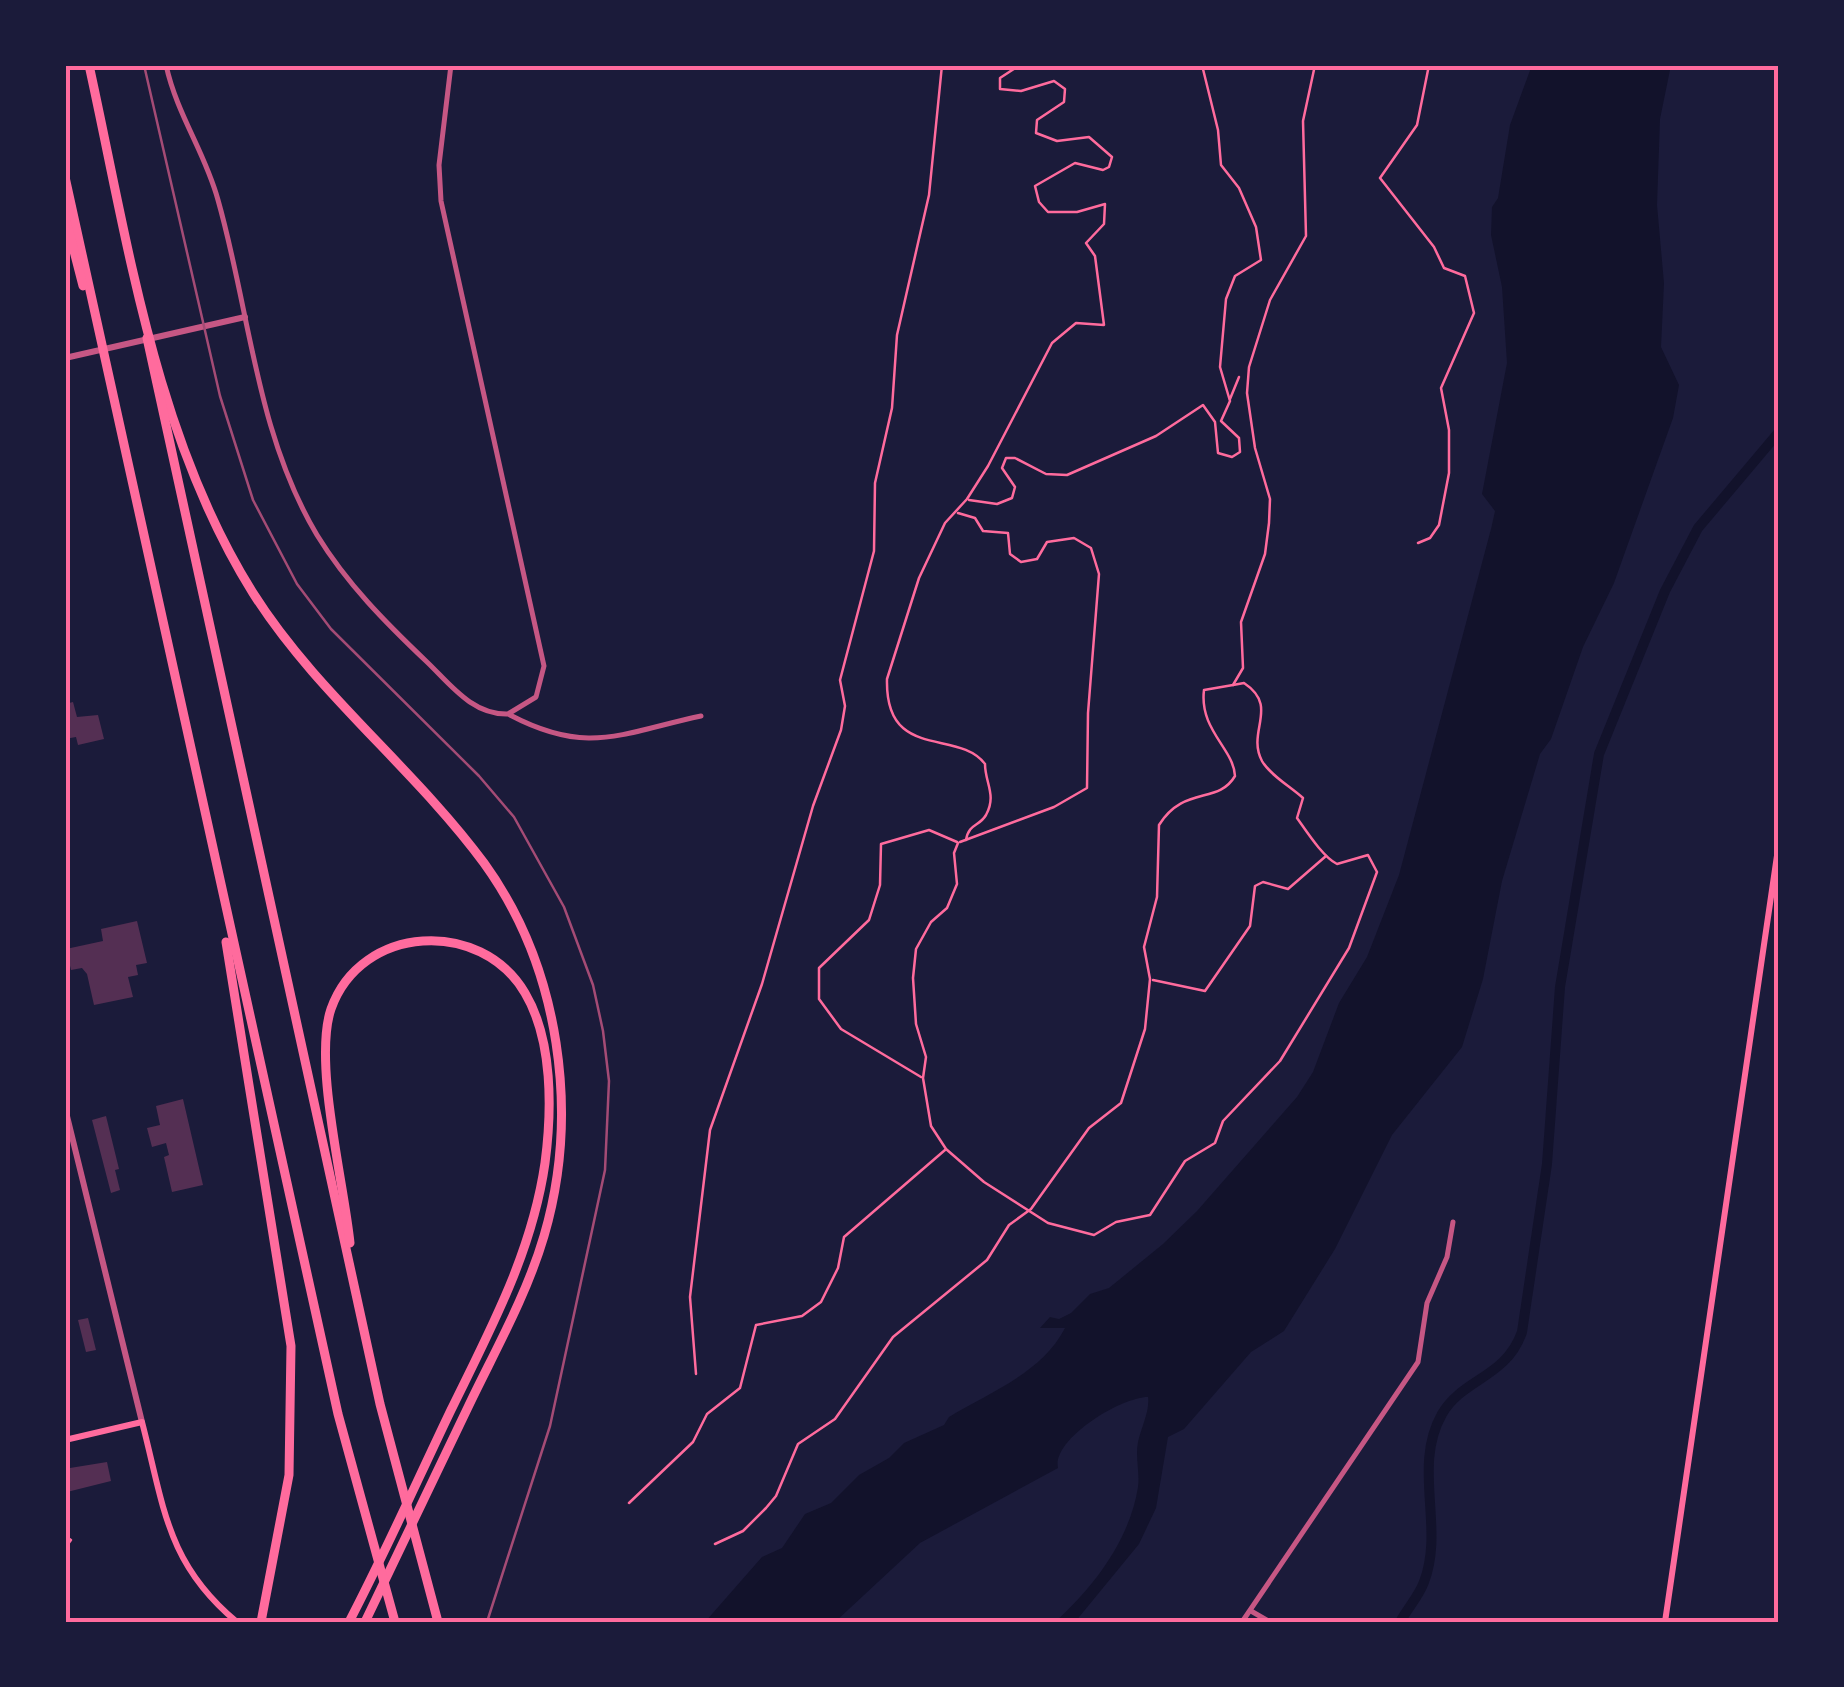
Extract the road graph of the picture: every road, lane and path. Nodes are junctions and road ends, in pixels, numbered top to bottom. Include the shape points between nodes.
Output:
1 (89, 65) edge
2 (166, 65) edge
3 (451, 65) edge
4 (942, 65) edge
5 (1020, 65) edge
6 (1060, 65) edge
7 (1079, 65) edge
8 (1202, 65) edge
9 (1315, 65) edge
10 (1429, 65) edge
11 (65, 177) edge
12 (65, 216) edge
13 (139, 290) junction
14 (245, 318) junction
15 (99, 332) junction
16 (65, 358) edge
17 (1238, 376) dead end
18 (1230, 401) junction
19 (967, 500) junction
20 (957, 510) junction
21 (1418, 543) dead end
22 (1234, 685) junction
23 (508, 714) junction
24 (702, 716) dead end
25 (966, 840) junction
26 (1779, 842) edge
27 (958, 843) junction
28 (211, 850) junction
29 (1328, 856) junction
30 (1150, 979) junction
31 (923, 1078) junction
32 (65, 1108) edge
33 (946, 1149) junction
34 (1031, 1209) junction
35 (1453, 1222) dead end
36 (354, 1285) junction
37 (696, 1374) dead end
38 (142, 1422) junction
39 (65, 1440) edge
40 (629, 1503) dead end
41 (65, 1536) edge
42 (715, 1544) dead end
43 (65, 1548) edge
44 (1250, 1610) junction
45 (351, 1618) edge
46 (365, 1621) edge
47 (237, 1622) edge
48 (258, 1622) edge
49 (395, 1622) edge
50 (438, 1622) edge
51 (1242, 1622) edge
52 (1270, 1622) edge
53 (1665, 1622) edge

1 - 13 highway
2 - 14 street via 180,117 217,195
3 - 23 street via 440,202 544,666 536,697
4 - 37 path via 929,194 875,483 874,551 840,680 842,730 710,1130 690,1297
5 - 19 path via 1000,78 1000,89 1054,80 1065,88 1064,102 1037,120 1036,132 1057,141 1089,136 1112,157 1103,170 1075,163 1036,186 1048,212 1105,204 1104,224 1086,243 1095,256 1104,324 1076,323 1052,343
6 - 7 path
8 - 18 path via 1221,165 1239,188 1262,247 1261,260 1235,276 1224,308 1220,367
9 - 22 path via 1303,121 1306,236 1270,300 1249,368 1254,448 1270,505 1264,554 1241,622 1243,668
10 - 21 path via 1418,125 1380,178 1444,268 1464,276 1474,314 1442,377 1451,459 1439,525
11 - 15 highway
12 - 15 highway
13 - 36 highway via 156,393
13 - 46 highway via 194,475 237,566 300,656 488,869 520,926 551,1019 561,1128 551,1208 520,1297
14 - 16 street
14 - 23 street via 280,455 326,548 371,608 467,700
15 - 28 highway
17 - 18 path
18 - 19 path via 1221,421 1242,445 1232,457 1218,453 1215,422 1203,406 1156,436 1066,475 1006,458 1002,468 1016,487 1012,498 997,504
19 - 20 path
20 - 25 path via 919,578 886,697 914,738 966,750 985,764 992,797
20 - 25 path via 983,530 1008,533 1010,554 1021,562 1037,558 1047,542 1074,538 1091,548 1099,574 1088,788
22 - 29 path via 1244,683 1259,694 1259,755 1303,798 1297,818
22 - 30 path via 1204,690 1203,699 1235,776 1222,791 1184,798 1159,824 1157,897 1144,947
23 - 24 street via 580,741
25 - 27 path
26 - 53 main road
27 - 31 path via 957,884 916,948 912,978 926,1057
27 - 31 path via 929,830 882,844 869,920 818,968 819,999 840,1029
28 - 48 highway via 291,1346 292,1437
28 - 49 highway via 338,1414
29 - 30 path via 1288,888 1254,886 1250,926 1205,992
29 - 34 path via 1337,864 1368,856 1377,872 1357,932 1280,1061 1223,1121 1214,1143 1186,1161 1156,1209 1141,1219 1085,1236
30 - 34 path via 1137,1066 1121,1103 1089,1128
31 - 33 path via 931,1126
32 - 38 street
33 - 34 path via 984,1182
33 - 40 path via 844,1237 821,1302 802,1316 756,1325 740,1388 707,1414 694,1442
34 - 42 path via 950,1294 893,1337 836,1419 798,1444 766,1508 743,1531
35 - 44 street via 1427,1303 1418,1362
36 - 45 highway via 326,1053 331,1010 351,976 376,955 410,942 464,944 501,964 534,1012 548,1085 546,1160 519,1265
36 - 50 highway
38 - 39 main road
38 - 47 main road via 179,1556 196,1584
41 - 43 path via 72,1540
44 - 51 street
44 - 52 street

